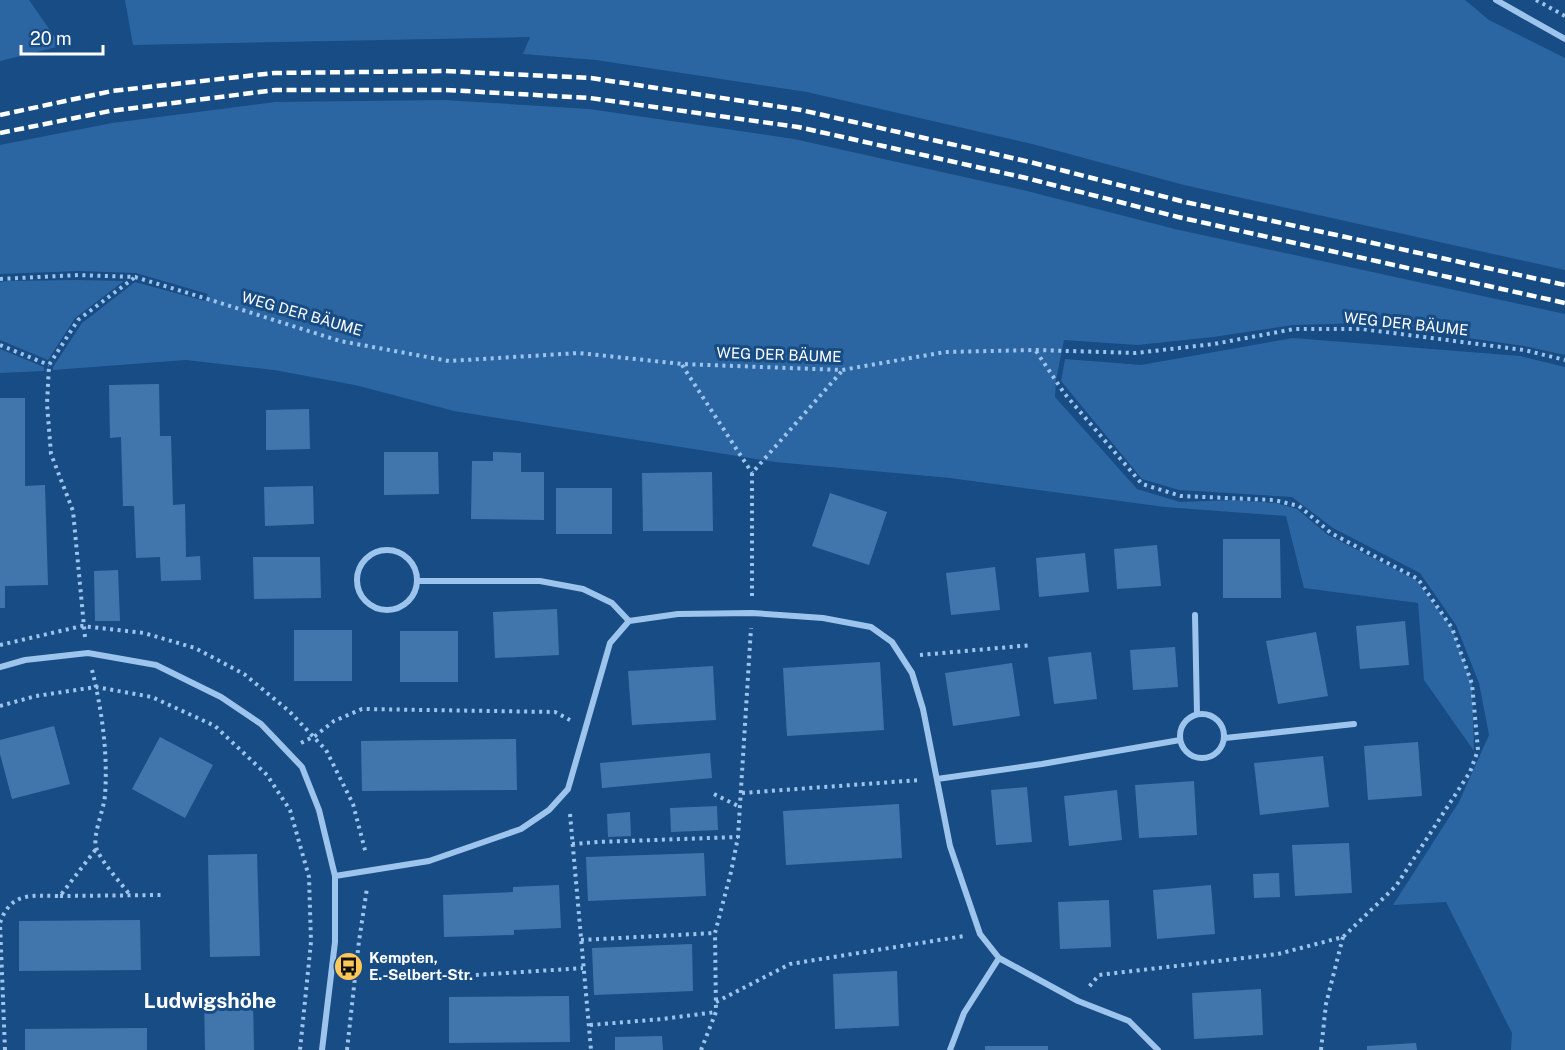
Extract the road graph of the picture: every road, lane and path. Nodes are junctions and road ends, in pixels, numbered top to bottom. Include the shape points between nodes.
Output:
1 (1496, 0) edge
2 (1536, 0) edge
3 (1565, 16) edge
4 (1565, 39) edge
5 (135, 278) junction
6 (0, 279) edge
7 (0, 345) edge
8 (1036, 350) junction
9 (1565, 360) edge
10 (682, 364) junction
11 (49, 365) junction
12 (842, 370) junction
13 (752, 473) junction
14 (418, 581) junction
15 (752, 613) junction
16 (1195, 615) dead end
17 (629, 621) junction
18 (82, 626) junction
19 (0, 645) edge
20 (1032, 645) dead end
21 (88, 653) junction
22 (902, 657) junction
23 (0, 667) edge
24 (96, 687) junction
25 (0, 706) edge
26 (1197, 714) junction
27 (1354, 724) dead end
28 (586, 728) junction
29 (315, 736) junction
30 (1225, 738) junction
31 (1180, 740) junction
32 (287, 750) junction
33 (937, 778) junction
34 (568, 789) junction
35 (742, 793) junction
36 (714, 794) dead end
37 (740, 807) junction
38 (738, 837) junction
39 (572, 844) junction
40 (96, 849) junction
41 (370, 870) junction
42 (335, 876) junction
43 (130, 895) junction
44 (161, 895) dead end
45 (60, 896) junction
46 (2, 912) edge
47 (715, 933) junction
48 (980, 934) junction
49 (1343, 937) junction
50 (581, 940) junction
51 (999, 958) junction
52 (348, 967) dead end
53 (356, 968) junction
54 (583, 968) junction
55 (431, 978) dead end
56 (1078, 1000) junction
57 (716, 1002) junction
58 (716, 1012) junction
59 (590, 1025) junction
60 (5, 1050) edge
61 (300, 1050) edge
62 (322, 1050) edge
63 (347, 1050) edge
64 (591, 1050) edge
65 (701, 1050) edge
66 (950, 1050) edge
67 (1158, 1050) edge
68 (1321, 1050) edge

1 - 4 street
2 - 3 path
5 - 6 path, WEG DER BÄUME via 78,275
5 - 10 path, WEG DER BÄUME via 340,341 449,361 579,353
5 - 11 path via 78,320
7 - 11 path
8 - 9 path, WEG DER BÄUME via 1136,353 1294,329 1362,329 1524,350
8 - 12 path, WEG DER BÄUME via 945,352
8 - 49 path via 1064,393 1142,484 1181,496 1274,500 1299,506 1330,533 1418,579 1452,628 1472,684 1478,750 1470,772 1396,886
10 - 12 path, WEG DER BÄUME
10 - 13 path
11 - 18 path via 51,454 73,511
12 - 13 path
13 - 15 path
14 - 14 street via 412,561 394,550 374,553 365,559 357,577 368,603 386,610 404,606 412,599
14 - 17 street via 540,581 583,589 612,603
15 - 17 street via 678,614
15 - 22 street via 823,618 871,627 892,642
15 - 35 path
16 - 26 street
17 - 28 street via 609,643
18 - 19 path
18 - 21 path
18 - 29 path via 144,633 195,648 244,674
20 - 22 path
21 - 23 street
21 - 24 path
21 - 32 street via 156,665 221,697 261,724
22 - 33 street via 912,673 923,708
24 - 25 path
24 - 40 path via 106,777
24 - 61 path via 152,697 215,726 267,775 290,810 309,877 311,942
26 - 30 street via 1217,719
26 - 31 street via 1182,726
27 - 30 street
28 - 29 path via 555,712 362,709 334,721
28 - 34 street
29 - 32 path
29 - 41 path via 353,804
30 - 31 street via 1215,755 1201,758 1187,753
31 - 33 street
32 - 42 street via 302,766 319,810
33 - 35 path
33 - 48 street via 950,846
34 - 39 path
34 - 41 street via 549,810 521,829 429,861
35 - 37 path
36 - 37 path
37 - 38 path
38 - 39 path
38 - 47 path
39 - 50 path
40 - 43 path
40 - 45 path
41 - 42 street
41 - 53 path
42 - 62 street via 335,942
43 - 44 path
43 - 45 path
45 - 46 path via 26,896
46 - 60 path
47 - 50 path
47 - 57 path
48 - 51 street
48 - 57 path via 790,964
49 - 56 path via 1278,954 1099,975
49 - 68 path via 1326,1004
50 - 54 path
51 - 56 street
51 - 66 street via 964,1013
52 - 53 path
53 - 63 path
54 - 55 path
54 - 59 path
56 - 67 street via 1129,1021
57 - 58 path
58 - 59 path
58 - 65 path
59 - 64 path

